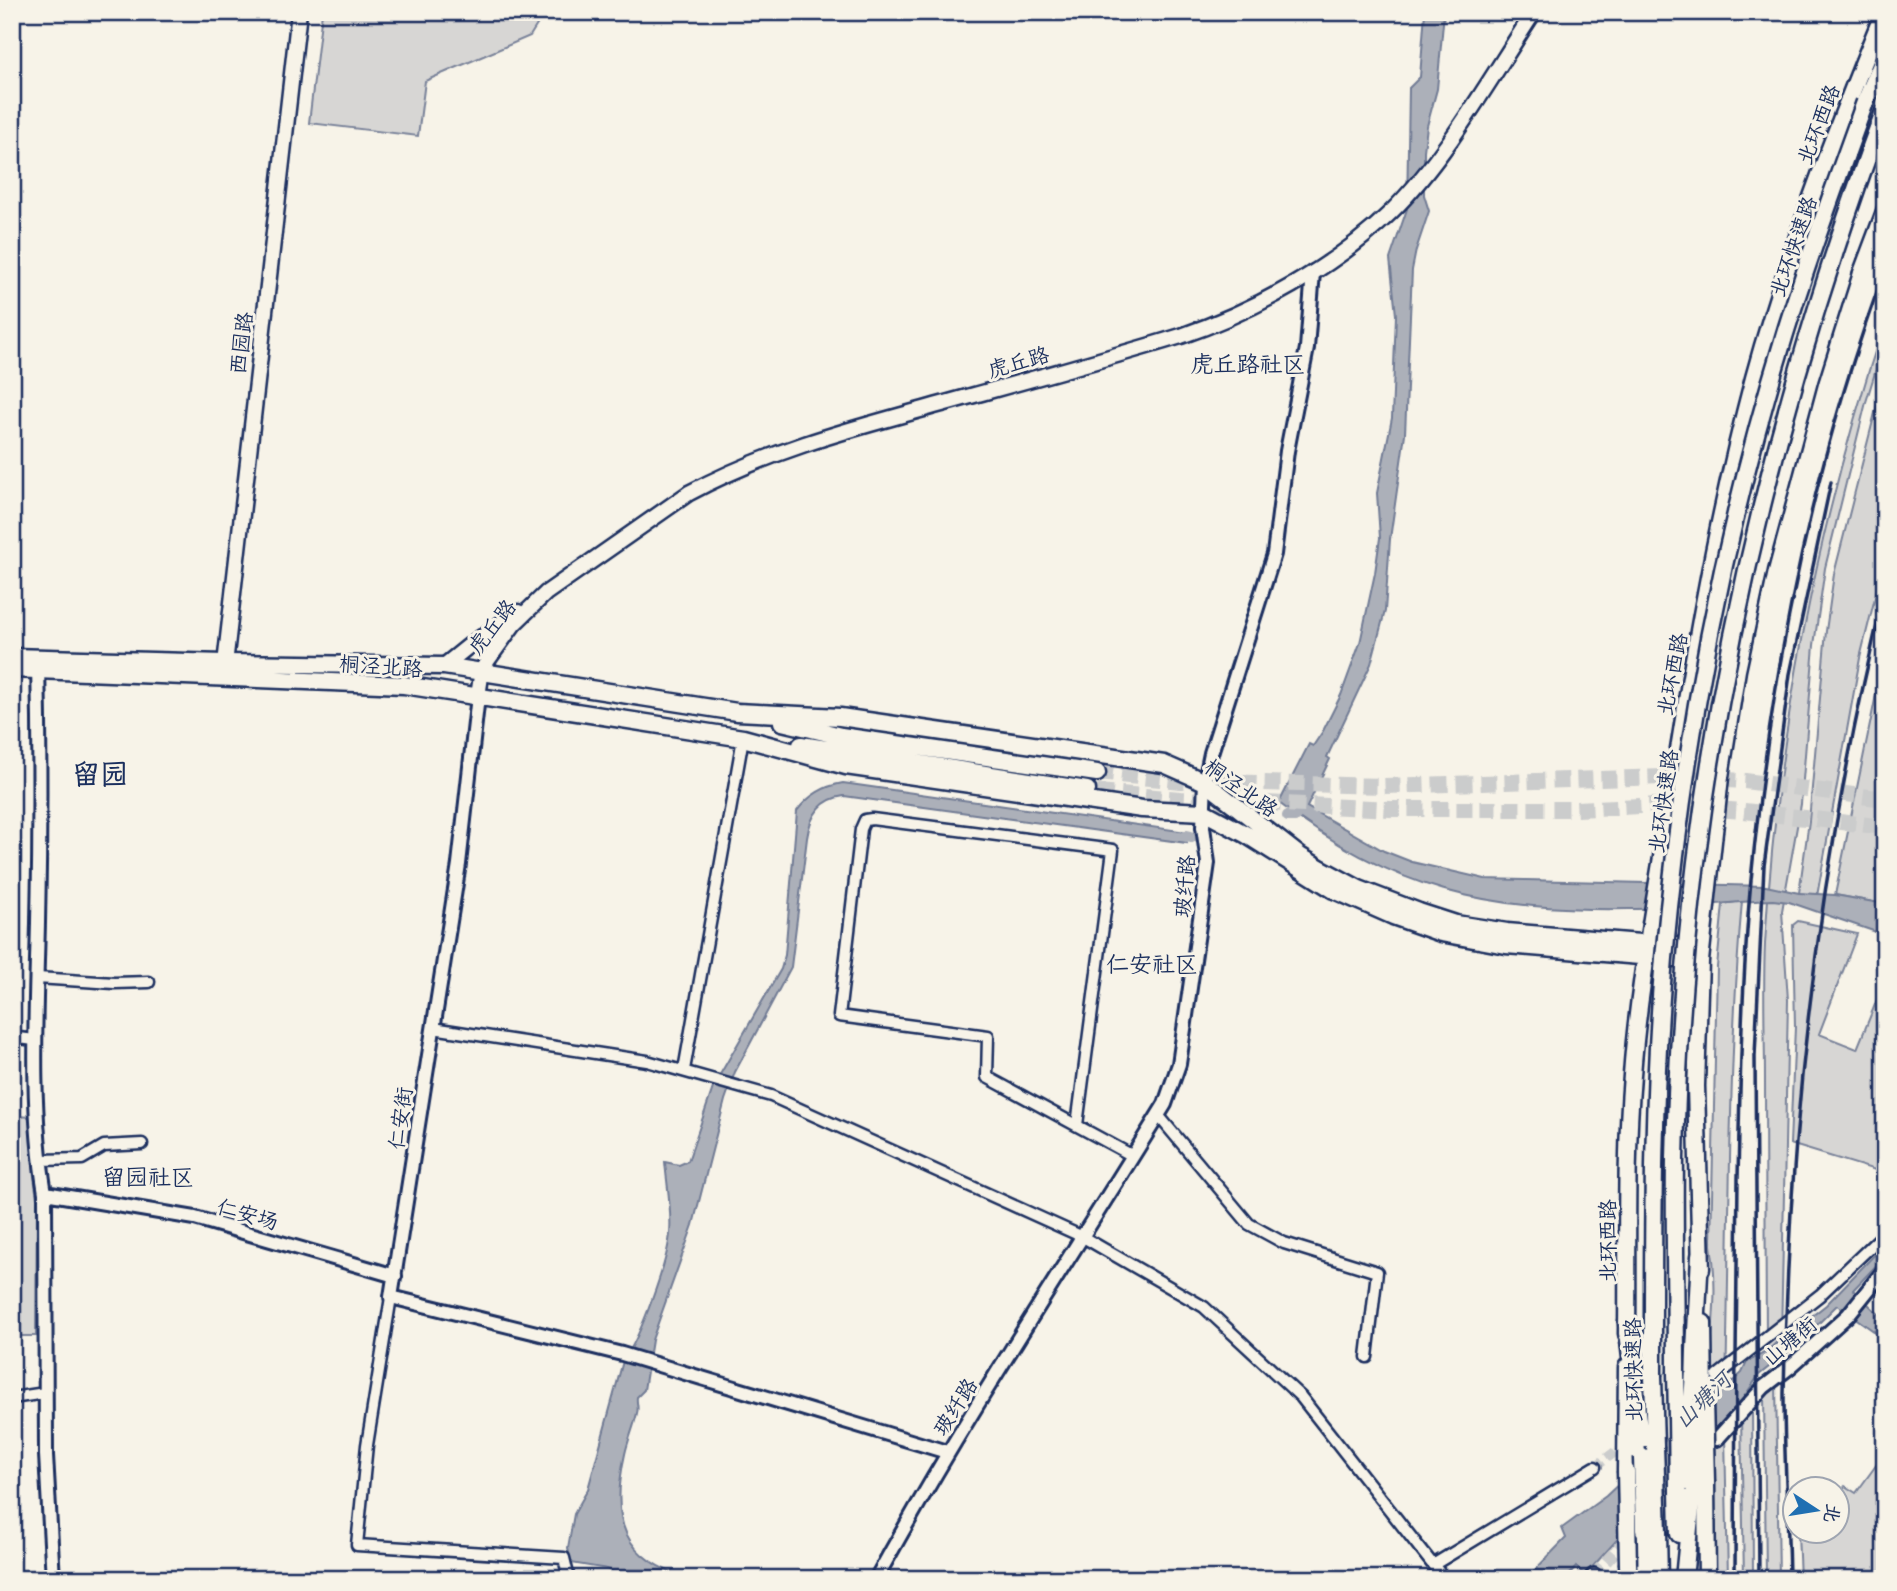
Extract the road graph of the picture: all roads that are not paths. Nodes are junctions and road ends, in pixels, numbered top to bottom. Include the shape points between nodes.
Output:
1 (299, 12) edge
2 (1534, 12) edge
3 (1884, 12) edge
4 (1885, 56) edge
5 (1885, 109) edge
6 (1885, 159) edge
7 (1885, 173) edge
8 (1313, 272) junction
9 (1838, 284) junction
10 (1721, 520) junction
11 (1768, 531) junction
12 (545, 593) junction
13 (12, 657) edge
14 (38, 663) junction
15 (444, 666) junction
16 (12, 669) edge
17 (482, 670) junction
18 (224, 671) junction
19 (478, 696) junction
20 (742, 713) junction
21 (743, 738) junction
22 (1097, 773) tunnel mouth
23 (1205, 782) junction
24 (1097, 792) tunnel mouth
25 (1204, 812) junction
26 (1646, 951) junction
27 (1700, 955) junction
28 (37, 978) junction
29 (149, 982) dead end
30 (433, 1028) junction
31 (12, 1037) edge
32 (34, 1040) junction
33 (684, 1070) junction
34 (1158, 1115) junction
35 (1077, 1125) junction
36 (142, 1144) dead end
37 (1133, 1156) junction
38 (40, 1160) junction
39 (45, 1193) junction
40 (1885, 1233) edge
41 (1083, 1237) junction
42 (1885, 1269) edge
43 (395, 1276) junction
44 (391, 1297) junction
45 (1627, 1322) junction
46 (1367, 1357) dead end
47 (1717, 1376) dead end
48 (46, 1393) junction
49 (12, 1398) edge
50 (1717, 1439) dead end
51 (1648, 1451) junction
52 (947, 1452) junction
53 (1595, 1467) tunnel mouth
54 (1692, 1486) junction
55 (1651, 1531) junction
56 (1433, 1565) junction
57 (1628, 1571) edge
58 (1707, 1578) edge
59 (54, 1579) edge
60 (569, 1579) edge
61 (876, 1579) edge
62 (1445, 1579) edge
63 (1646, 1579) edge
64 (1659, 1579) edge
65 (1682, 1579) edge

1 - 18 main road, 西园路
2 - 8 main road, 虎丘路 via 1429,168 1393,210
3 - 10 main road, 北环西路 via 1825,160 1768,329
4 - 51 main road, 北环快速路, bridge via 1814,243 1766,400 1724,573 1693,733 1661,1000
5 - 54 main road, 北环快速路, bridge via 1833,252 1772,466 1714,737 1696,862 1675,1159 1677,1417
6 - 9 main road
7 - 9 main road
8 - 12 main road, 虎丘路 via 1233,316 1191,333 821,437 754,461 689,493
8 - 23 street, 玻纤路 via 1307,348 1274,554
9 - 11 main road
10 - 11 main road
10 - 26 main road, 北环西路
11 - 27 main road via 1737,670
12 - 15 main road
12 - 17 main road, 虎丘路 via 504,636
13 - 14 main road, 桐泾北路
14 - 16 main road, 桐泾北路
14 - 18 main road, 桐泾北路
14 - 28 street
15 - 17 main road, 桐泾北路
15 - 18 main road, 桐泾北路
17 - 19 main road, 虎丘路
17 - 20 main road, 桐泾北路
18 - 19 main road, 桐泾北路 via 404,685
19 - 21 main road, 桐泾北路
19 - 30 street, 仁安街 via 459,864
20 - 22 main road, 桐泾北路 via 842,736
20 - 23 main road, 桐泾北路 via 840,717 1164,764
21 - 24 main road, 桐泾北路
21 - 25 main road, 桐泾北路 via 846,766 1142,809
21 - 33 street
23 - 25 street, 玻纤路
23 - 26 main road, 桐泾北路 via 1300,856 1359,889 1408,908 1483,929
25 - 26 main road, 桐泾北路 via 1334,890 1428,929 1506,945
25 - 34 street, 玻纤路 via 1208,863 1181,1050
26 - 27 main road, 桐泾北路
26 - 45 main road, 北环西路 via 1631,1088
27 - 54 main road, bridge via 1698,1403
28 - 29 street
28 - 32 street
30 - 33 street
30 - 43 street, 仁安街
31 - 32 street
32 - 38 street
33 - 41 street via 771,1096
34 - 37 street, 玻纤路
34 - 46 street via 1249,1224 1284,1242 1377,1272
35 - 35 street via 987,1077 988,1036 839,1016 865,820 1113,850
35 - 37 street
36 - 38 street via 104,1146 82,1159
37 - 41 street, 玻纤路
38 - 39 street
39 - 43 street, 仁安场 via 195,1218
39 - 48 street
40 - 47 street via 1821,1296
41 - 52 street, 玻纤路
41 - 56 street via 1204,1307 1301,1397
42 - 50 street, 山塘街 via 1848,1315 1764,1387
43 - 44 street, 仁安街
44 - 52 street via 622,1354
44 - 60 street, 仁安街 via 367,1446 358,1545 564,1558
45 - 51 main road
45 - 57 main road, 北环西路, bridge
48 - 49 street
48 - 59 street
51 - 55 main road, bridge
52 - 61 street, 玻纤路
53 - 56 street
54 - 58 main road
54 - 65 main road
55 - 63 main road
55 - 64 main road
56 - 62 street

